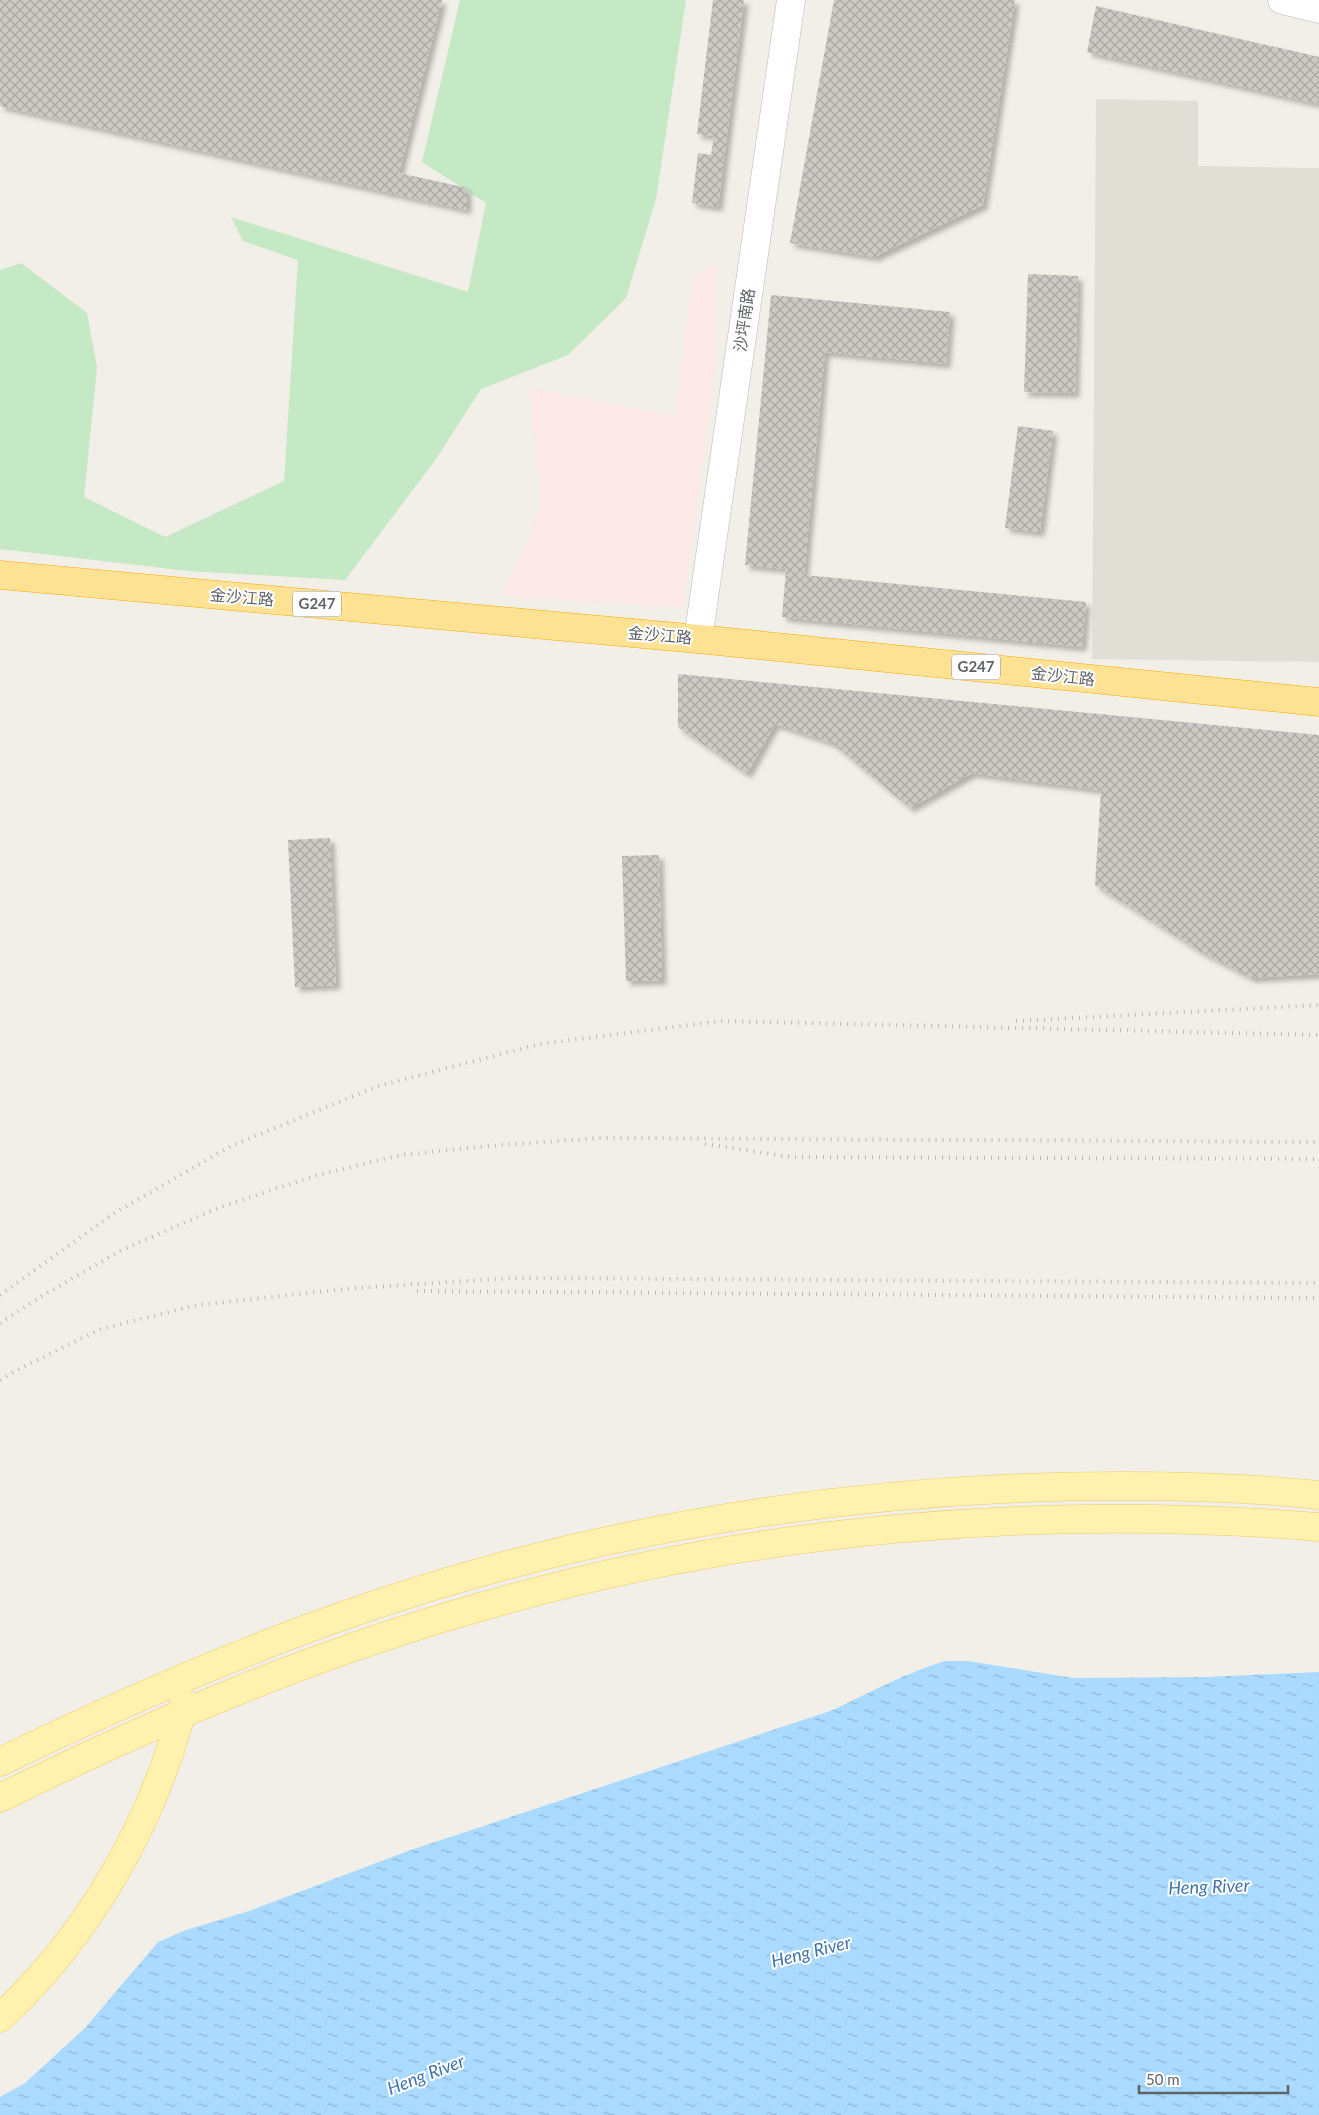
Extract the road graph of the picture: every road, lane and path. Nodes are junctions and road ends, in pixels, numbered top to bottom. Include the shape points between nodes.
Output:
1 (791, 0) edge
2 (1282, 0) edge
3 (1319, 9) edge
4 (0, 575) edge
5 (698, 639) junction
6 (1319, 702) edge
7 (1319, 1494) edge
8 (1319, 1527) edge
9 (191, 1674) junction
10 (178, 1724) junction
11 (0, 1762) edge
12 (0, 1798) edge
13 (0, 2018) edge

1 - 5 street, 沙坪南路
2 - 3 street
4 - 5 highway, 金沙江路 / G247
5 - 6 highway, 金沙江路 / G247
7 - 9 main road via 1179,1486 980,1490 877,1498 710,1520 550,1554 466,1576 336,1618
8 - 10 main road via 1178,1519 982,1522 889,1529 716,1553 635,1568 484,1605 266,1679
9 - 10 main road
9 - 11 main road
10 - 12 main road
10 - 13 main road via 146,1812 104,1890 53,1962

